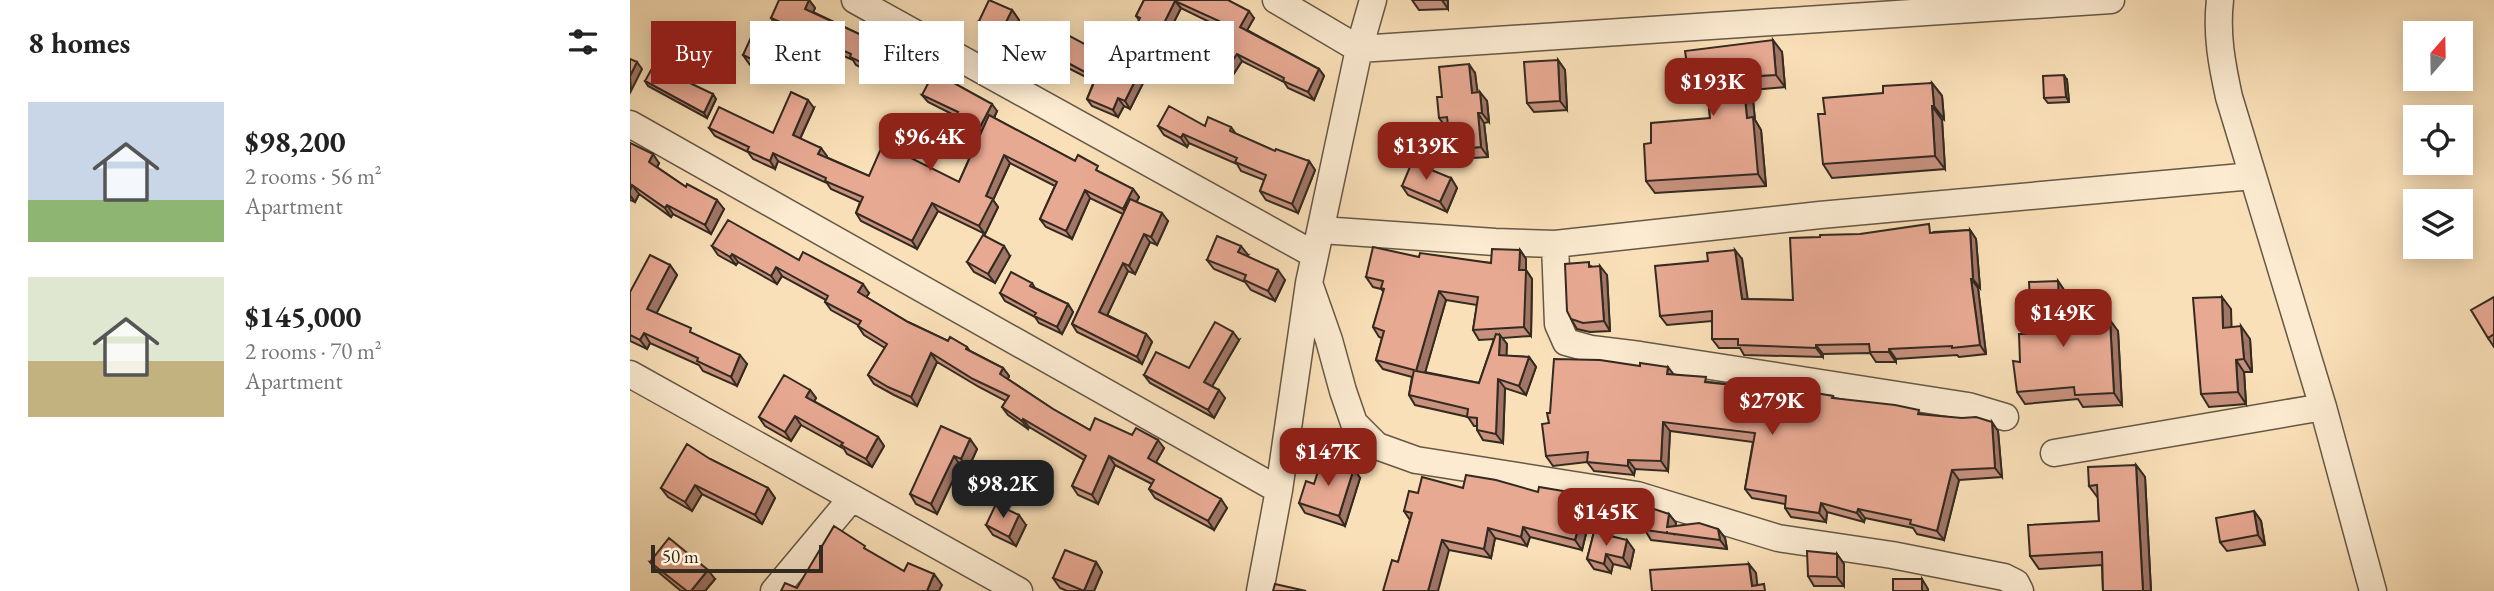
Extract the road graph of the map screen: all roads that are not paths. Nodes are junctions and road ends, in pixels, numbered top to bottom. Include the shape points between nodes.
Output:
1 (855, 0) edge
2 (1276, 0) edge
3 (1373, 0) edge
4 (2111, 0) edge
5 (2220, 0) edge
6 (1359, 49) junction
7 (630, 124) edge
8 (2253, 176) junction
9 (1318, 242) junction
10 (1555, 244) junction
11 (1309, 283) junction
12 (630, 374) edge
13 (2323, 407) junction
14 (2005, 417) dead end
15 (2054, 453) dead end
16 (1279, 490) junction
17 (851, 499) junction
18 (774, 591) edge
19 (1019, 591) edge
20 (1260, 591) edge
21 (2020, 591) edge
22 (2372, 591) edge

1 - 9 street
2 - 6 street
3 - 6 street
4 - 6 street
5 - 8 street via 2220,56
6 - 9 street
7 - 16 street
8 - 10 street
8 - 13 street
9 - 10 street
9 - 11 street
10 - 14 street via 1558,324 1566,342 1968,406
11 - 16 street
11 - 21 street via 1354,423 1377,446 1416,460 1637,495 1779,538 2004,577
12 - 17 street
13 - 15 street
13 - 22 street
16 - 20 street
17 - 18 street
17 - 19 street

